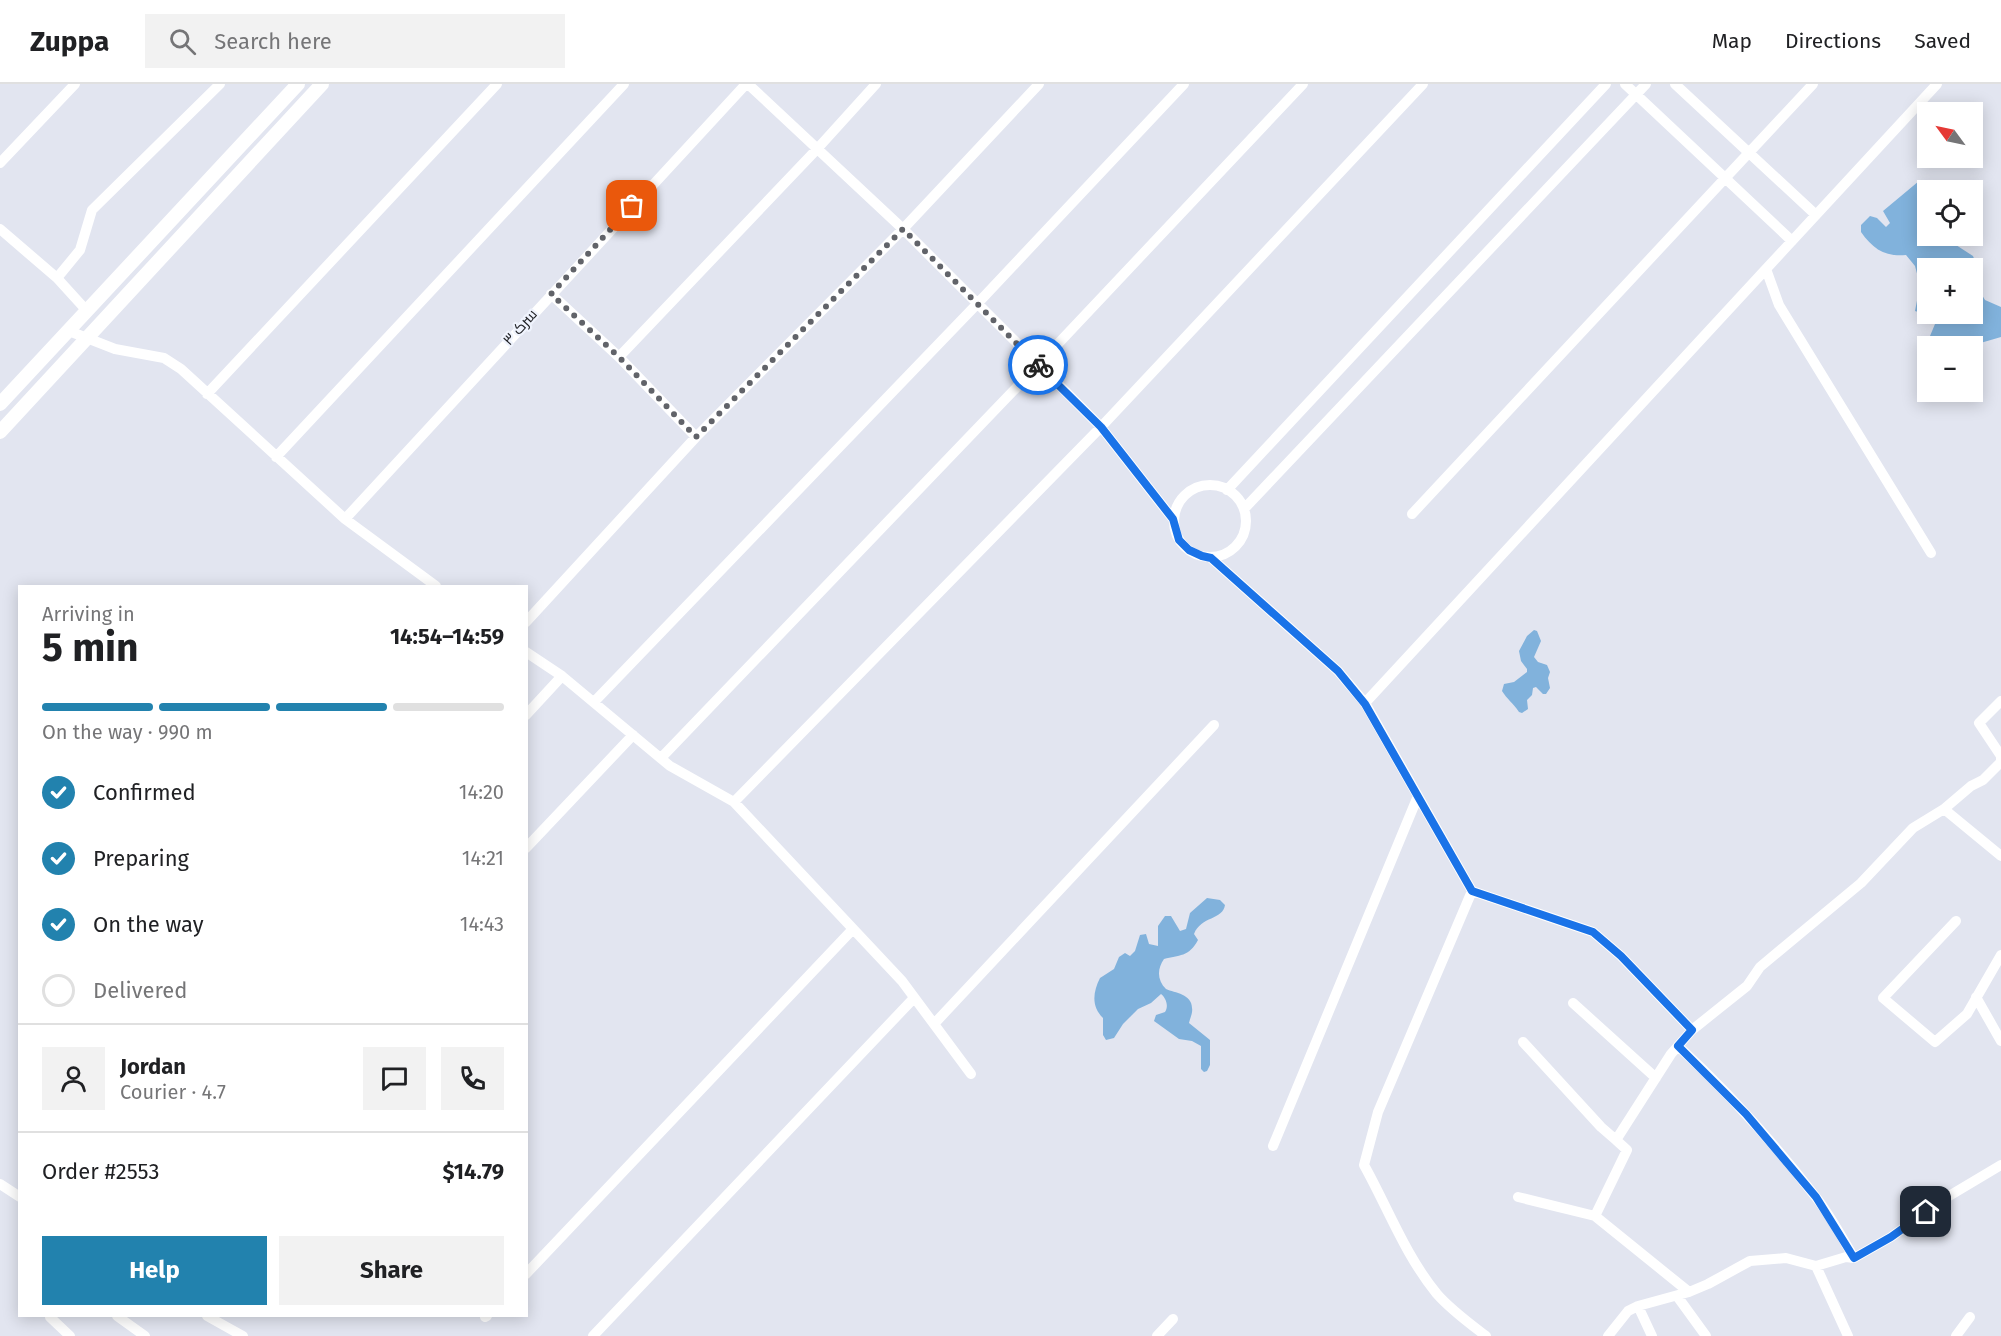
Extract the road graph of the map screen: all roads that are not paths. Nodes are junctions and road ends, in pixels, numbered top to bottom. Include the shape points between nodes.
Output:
1 (75, 84) edge
2 (220, 84) edge
3 (298, 84) edge
4 (322, 84) edge
5 (497, 84) edge
6 (624, 84) edge
7 (747, 84) edge
8 (876, 84) edge
9 (1039, 84) edge
10 (1184, 84) edge
11 (1303, 84) edge
12 (1423, 84) edge
13 (1606, 84) edge
14 (1625, 84) edge
15 (1646, 84) edge
16 (1675, 84) edge
17 (1814, 84) edge
18 (1937, 84) edge
19 (1637, 95) junction
20 (818, 148) junction
21 (1749, 153) junction
22 (0, 163) edge
23 (1726, 178) junction
24 (1816, 215) junction
25 (0, 229) edge
26 (903, 229) junction
27 (1792, 242) junction
28 (1766, 269) junction
29 (57, 278) junction
30 (551, 294) junction
31 (978, 303) junction
32 (87, 311) junction
33 (69, 331) junction
34 (87, 338) junction
35 (619, 357) junction
36 (1038, 365) junction
37 (207, 394) junction
38 (0, 404) edge
39 (1101, 427) junction
40 (0, 432) edge
41 (696, 437) junction
42 (276, 457) junction
43 (1227, 489) junction
44 (1244, 509) junction
45 (1412, 514) dead end
46 (345, 519) junction
47 (1173, 519) junction
48 (1931, 553) dead end
49 (1211, 558) junction
50 (435, 585) edge
51 (528, 620) edge
52 (528, 653) edge
53 (562, 676) junction
54 (2001, 700) edge
55 (594, 702) junction
56 (1365, 704) junction
57 (528, 713) edge
58 (1214, 725) dead end
59 (633, 735) junction
60 (661, 759) junction
61 (2001, 761) edge
62 (1418, 796) junction
63 (734, 802) junction
64 (1944, 809) junction
65 (528, 846) edge
66 (2001, 856) edge
67 (1472, 891) junction
68 (1956, 921) dead end
69 (853, 929) junction
70 (2001, 955) edge
71 (914, 998) junction
72 (1976, 998) junction
73 (1573, 1003) dead end
74 (934, 1024) junction
75 (1692, 1030) junction
76 (2001, 1041) edge
77 (1523, 1042) dead end
78 (1678, 1046) junction
79 (971, 1074) dead end
80 (1656, 1078) junction
81 (1616, 1140) junction
82 (1273, 1146) dead end
83 (2000, 1168) edge
84 (0, 1184) edge
85 (18, 1196) edge
86 (1518, 1197) dead end
87 (1595, 1216) junction
88 (1854, 1258) junction
89 (1816, 1266) junction
90 (528, 1272) edge
91 (1689, 1292) junction
92 (1677, 1296) junction
93 (1638, 1306) junction
94 (50, 1317) dead end
95 (118, 1317) edge
96 (209, 1317) edge
97 (1971, 1317) dead end
98 (1173, 1319) dead end
99 (70, 1336) edge
100 (145, 1336) edge
101 (243, 1336) edge
102 (593, 1336) edge
103 (1157, 1336) edge
104 (1486, 1336) edge
105 (1608, 1336) edge
106 (1652, 1336) edge
107 (1706, 1336) edge
108 (1848, 1336) edge
109 (1956, 1336) edge

1 - 22 street
2 - 29 street via 92,210 80,250
3 - 32 main road
4 - 34 main road
5 - 37 street
6 - 42 street
7 - 20 street
7 - 30 street, سرک ۳
8 - 20 street
9 - 26 street
10 - 31 street
11 - 36 street
12 - 39 street
13 - 43 street
14 - 19 street
15 - 19 street
16 - 21 street
17 - 21 street
18 - 24 street
19 - 23 street
19 - 44 street
20 - 26 street
20 - 35 street
21 - 23 street
21 - 24 street
23 - 27 street
23 - 45 street
24 - 27 street
25 - 29 street
26 - 31 street
26 - 41 street
27 - 28 street
28 - 48 street via 1779,305
28 - 56 street
29 - 32 street
30 - 35 street
30 - 46 street, سرک ۳
31 - 36 street
31 - 55 street
32 - 33 main road
33 - 34 street
33 - 38 main road
34 - 37 street via 116,349 164,358
34 - 40 main road
35 - 41 street
36 - 39 street
36 - 60 street
37 - 42 street
39 - 47 street
39 - 63 street
41 - 51 street
42 - 46 street
43 - 44 street
43 - 47 street via 1205,485 1192,490 1181,500
44 - 49 street via 1245,530 1239,543 1229,552
46 - 50 street
47 - 49 street via 1179,540 1189,550
49 - 56 street via 1338,671
52 - 53 street
53 - 55 street
53 - 57 street
54 - 61 street via 1979,723
55 - 59 street
56 - 62 street
58 - 74 street
59 - 60 street
59 - 65 street
60 - 63 street
61 - 64 street
62 - 67 street
62 - 82 street
63 - 69 street
64 - 66 street
64 - 75 street via 1913,828 1861,883 1760,967 1747,987
67 - 75 street via 1593,932
67 - 104 street via 1378,1112 1364,1165 1385,1209 1437,1294
68 - 72 street via 1883,998 1935,1042 1967,1014
69 - 71 street
69 - 90 street
70 - 72 street
71 - 74 street
71 - 102 street
72 - 76 street
73 - 80 street
74 - 79 street
75 - 78 street
77 - 81 street
78 - 80 street
78 - 88 street via 1746,1114 1816,1197
80 - 81 street
81 - 87 street via 1627,1150
83 - 88 street
84 - 85 street
86 - 87 street
87 - 91 street
88 - 89 street
89 - 91 street via 1786,1258 1750,1260
89 - 108 street
91 - 92 street
92 - 93 street
92 - 107 street
93 - 105 street via 1628,1311
93 - 106 street
94 - 99 street
95 - 100 street
96 - 101 street
97 - 109 street
98 - 103 street

